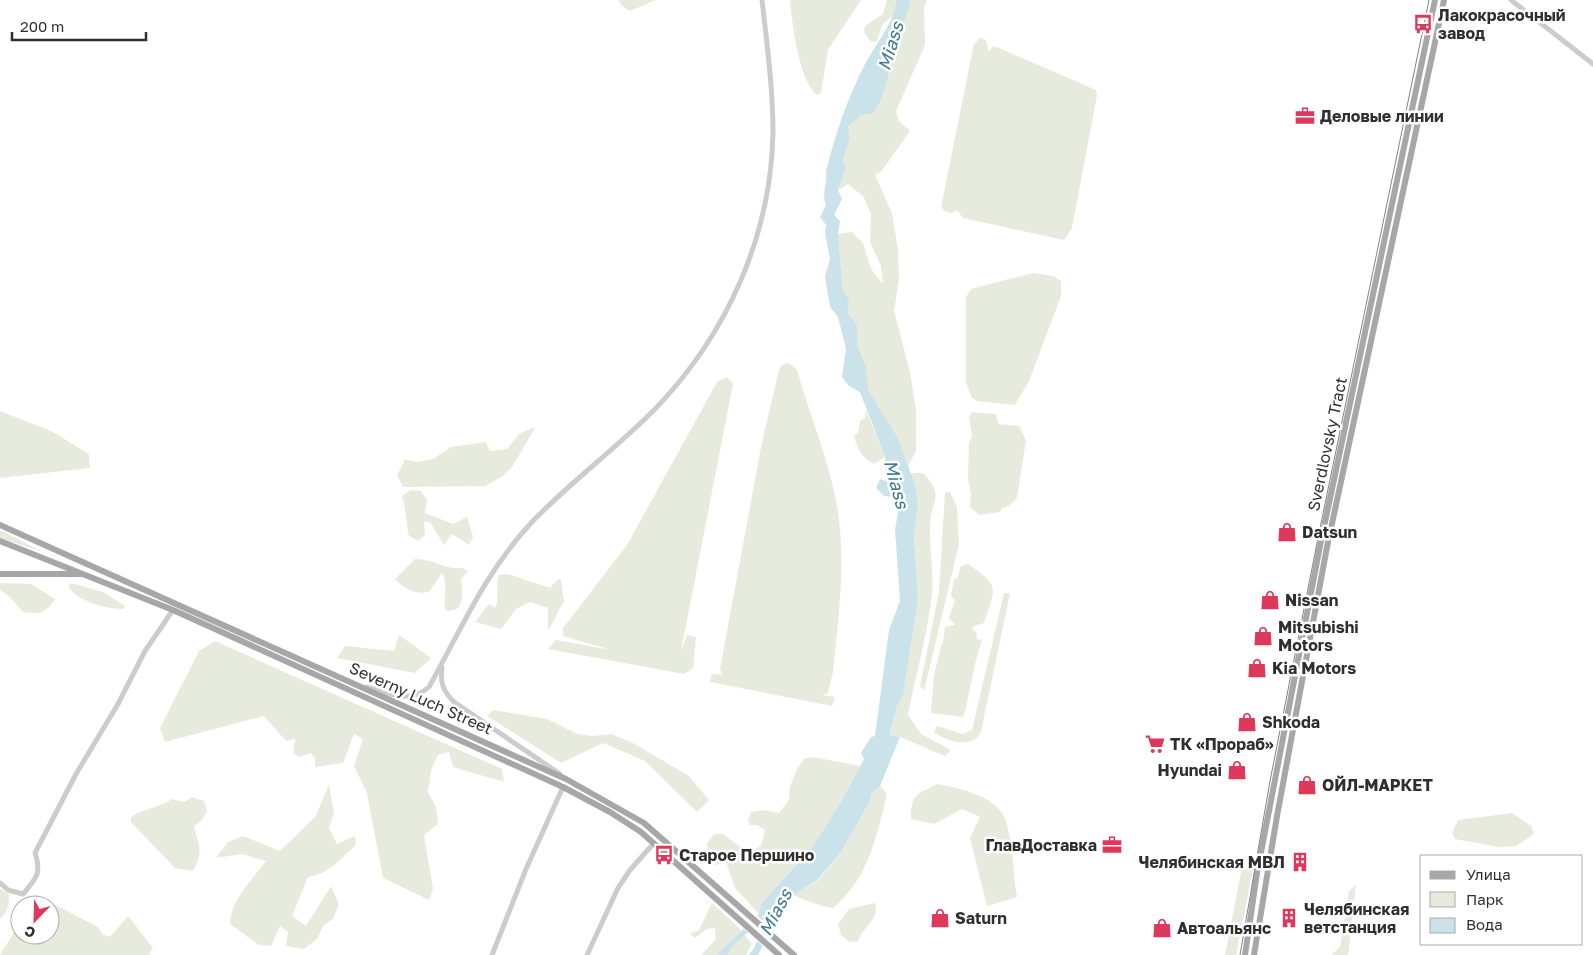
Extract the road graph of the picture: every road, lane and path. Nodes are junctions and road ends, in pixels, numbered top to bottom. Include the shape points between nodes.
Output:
1 (762, 0) edge
2 (1436, 0) edge
3 (1444, 0) edge
4 (1511, 0) edge
5 (1593, 64) edge
6 (0, 526) edge
7 (0, 541) edge
8 (0, 574) edge
9 (87, 575) junction
10 (173, 610) junction
11 (442, 664) junction
12 (362, 686) junction
13 (566, 778) junction
14 (563, 786) junction
15 (654, 843) junction
16 (0, 883) edge
17 (492, 955) edge
18 (587, 955) edge
19 (779, 955) edge
20 (794, 955) edge
21 (1245, 955) edge
22 (1254, 955) edge

1 - 11 street via 772,106 772,142 758,233 736,292 692,368 655,409 530,524 488,576
2 - 21 main road, Sverdlovsky Tract via 1320,546 1257,873
3 - 22 main road, Sverdlovsky Tract via 1327,547
4 - 5 street
6 - 12 main road, Severny Luch Street
7 - 9 main road, Severny Luch Street
8 - 9 main road
9 - 10 main road, Severny Luch Street
10 - 14 main road, Severny Luch Street
10 - 16 street via 76,774 35,853 40,866 37,877 22,894 8,890
11 - 12 street via 429,687 421,694 407,698
11 - 13 street via 441,684 454,702
12 - 13 main road, Severny Luch Street
13 - 20 main road, Severny Luch Street via 644,823
14 - 15 main road, Severny Luch Street via 610,812
14 - 17 street
15 - 18 street via 618,888
15 - 19 main road, Severny Luch Street

